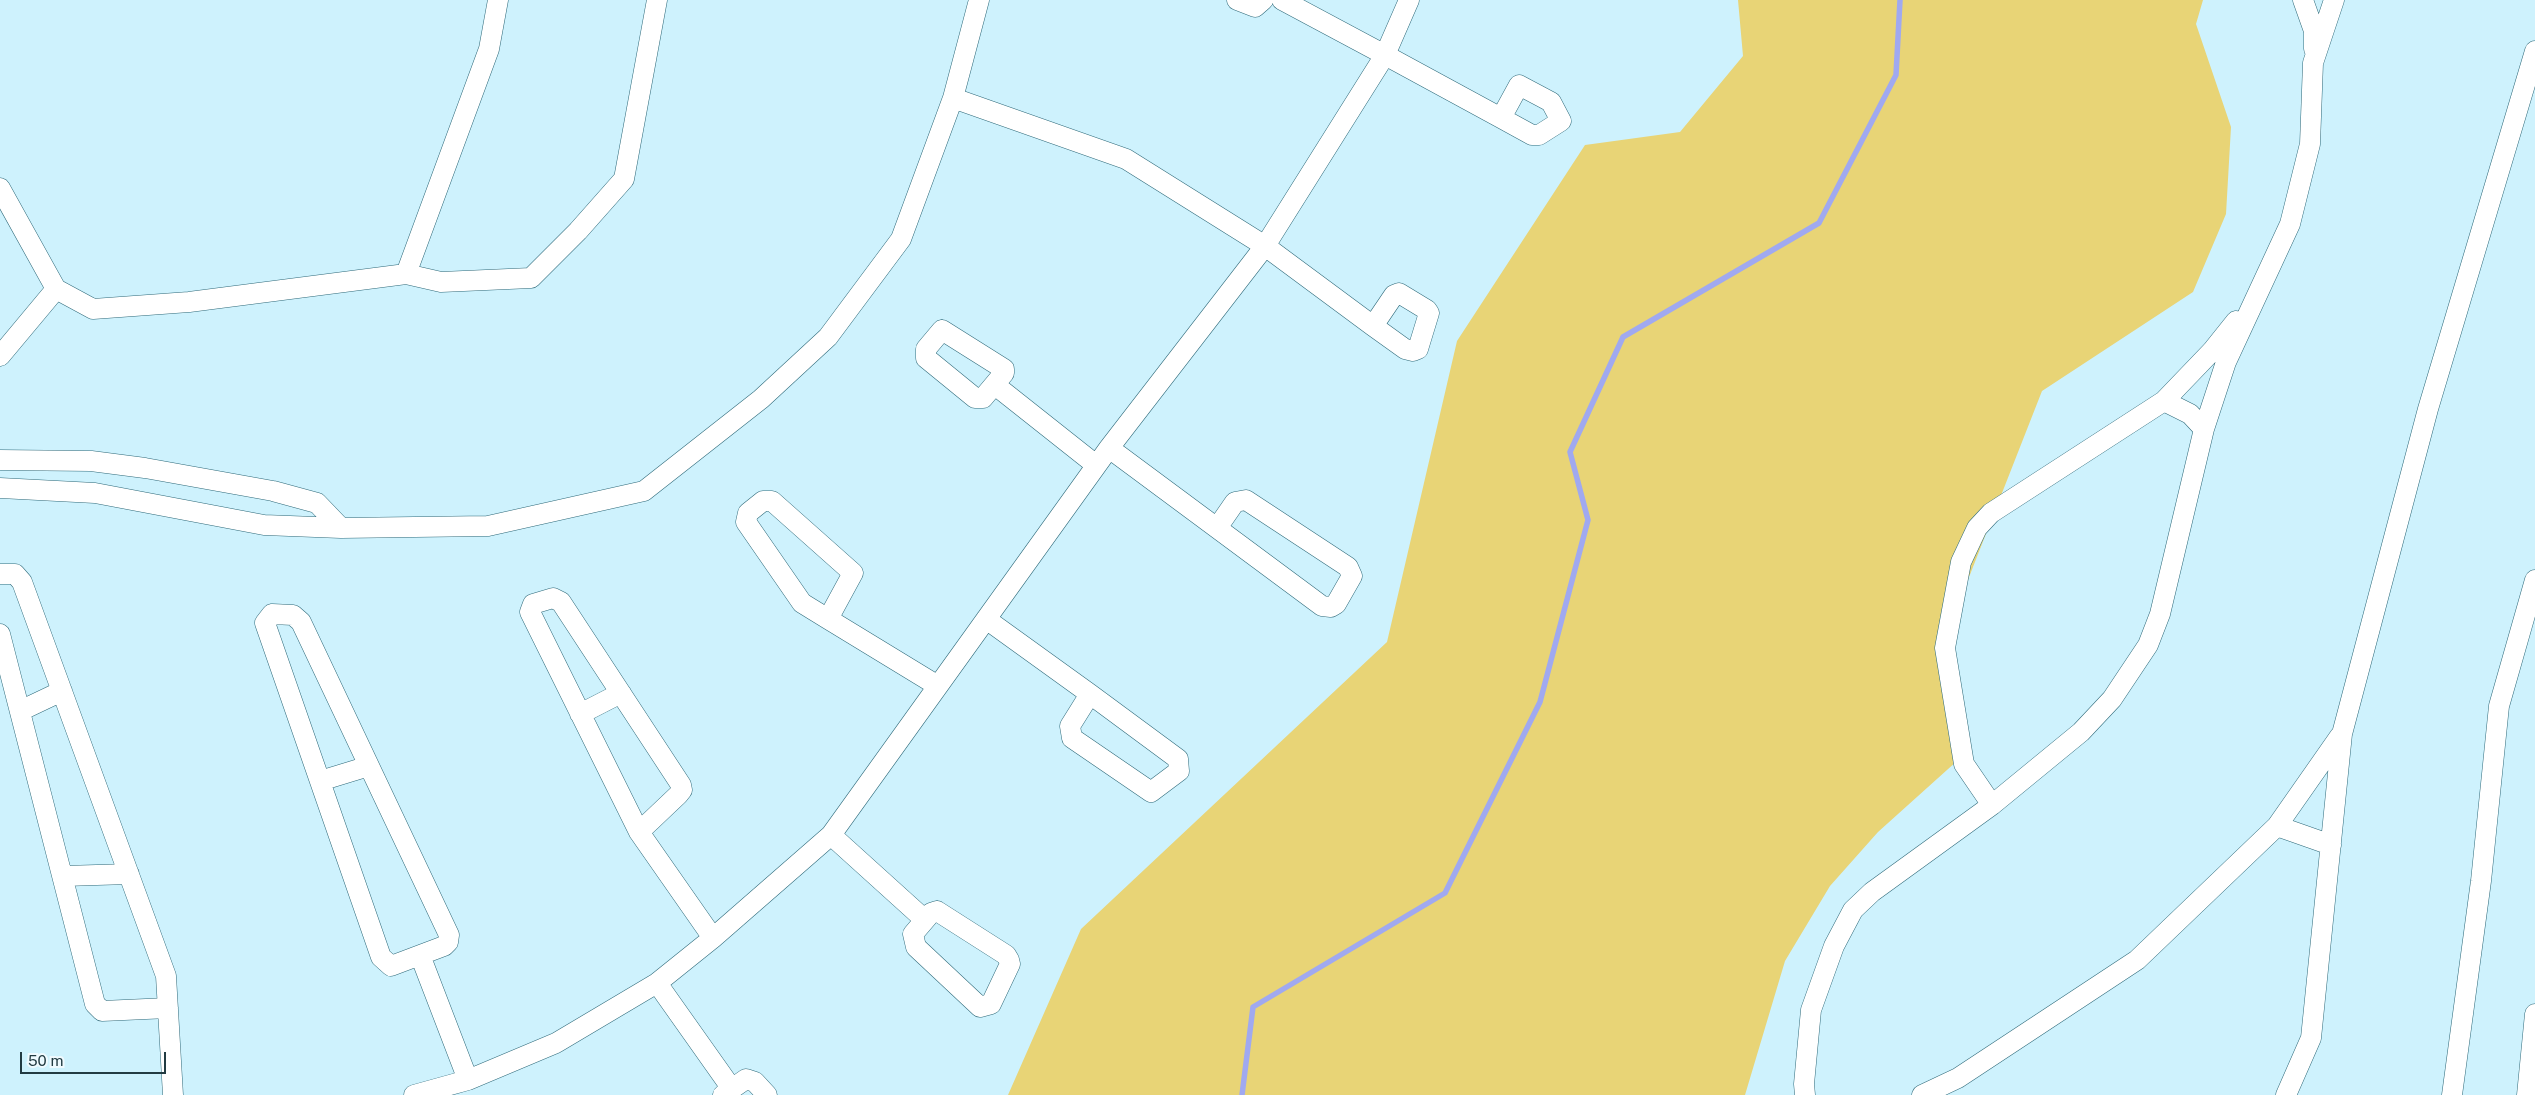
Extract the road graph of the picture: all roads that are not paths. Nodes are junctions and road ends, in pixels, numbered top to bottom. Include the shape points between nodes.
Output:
1 (498, 0) edge
2 (656, 0) edge
3 (978, 0) edge
4 (1237, 0) edge
5 (1263, 0) edge
6 (1282, 0) edge
7 (1409, 0) edge
8 (2304, 0) edge
9 (2334, 0) edge
10 (2535, 50) edge
11 (1385, 55) junction
12 (2313, 63) junction
13 (953, 98) junction
14 (1501, 118) dead end
15 (0, 188) edge
16 (1265, 246) junction
17 (406, 274) junction
18 (56, 289) junction
19 (2255, 298) junction
20 (1373, 326) dead end
21 (0, 356) edge
22 (995, 385) dead end
23 (2164, 401) junction
24 (2204, 429) junction
25 (1108, 448) junction
26 (0, 460) edge
27 (1096, 465) junction
28 (0, 488) edge
29 (342, 528) junction
30 (1217, 528) junction
31 (0, 574) edge
32 (2535, 580) edge
33 (828, 619) junction
34 (986, 619) junction
35 (0, 634) edge
36 (938, 686) junction
37 (62, 690) junction
38 (621, 694) junction
39 (1090, 694) junction
40 (20, 711) junction
41 (580, 714) junction
42 (2342, 734) junction
43 (369, 766) junction
44 (320, 781) junction
45 (1992, 805) junction
46 (2277, 826) junction
47 (639, 832) junction
48 (831, 835) junction
49 (2331, 845) junction
50 (129, 874) junction
51 (64, 876) junction
52 (924, 920) junction
53 (713, 938) junction
54 (420, 955) junction
55 (657, 983) junction
56 (168, 1008) junction
57 (2535, 1014) edge
58 (468, 1080) junction
59 (440, 1092) edge
60 (727, 1092) edge
61 (172, 1095) edge
62 (414, 1095) edge
63 (767, 1095) edge
64 (1805, 1095) edge
65 (1922, 1095) edge
66 (2286, 1095) edge
67 (2452, 1095) edge
68 (2527, 1095) edge

1 - 17 street via 490,49
2 - 17 street via 624,179 578,231 531,278 441,282
3 - 13 street
4 - 5 street via 1255,8
6 - 11 street
7 - 11 street
8 - 12 street via 2314,31
9 - 12 street
10 - 42 street via 2428,409
11 - 14 street
11 - 16 street
12 - 19 street via 2310,144 2292,216
13 - 16 street via 1126,159
13 - 29 street via 901,239 828,337 761,399 644,491 488,526
15 - 18 street
16 - 20 street
16 - 25 street
17 - 18 street via 188,302 93,309
18 - 21 street
19 - 23 street via 2212,352
19 - 24 street via 2226,362
22 - 27 street
23 - 24 street via 2190,414
23 - 45 street via 1991,513 1977,528 1961,562 1945,648 1964,764
24 - 45 street via 2160,614 2148,645 2112,699 2081,732
25 - 27 street
25 - 30 street
26 - 29 street via 91,461 273,491 317,502
27 - 34 street
28 - 29 street via 94,492 264,525
30 - 30 street via 1322,606 1336,604 1352,576 1348,567 1246,500 1235,502
31 - 37 street via 15,574 22,582
32 - 67 street via 2499,706 2481,881
33 - 33 street via 802,603 746,522 748,513 763,501 772,500 854,573
33 - 36 street
34 - 36 street
34 - 39 street
35 - 40 street
36 - 48 street
37 - 40 street
37 - 50 street
38 - 41 street
38 - 41 street via 561,602 553,598 533,604 530,612
38 - 47 street via 681,785 678,795
39 - 39 street via 1178,759 1179,771 1150,792 1072,738 1070,726
40 - 51 street
41 - 47 street
42 - 46 street
42 - 49 street
43 - 44 street
43 - 44 street via 301,622 293,615 272,614 265,623
43 - 54 street via 449,935 444,946
44 - 54 street via 381,957 391,966
45 - 64 street via 1872,892 1853,910 1834,946 1811,1010
46 - 49 street
46 - 65 street via 2137,960 1958,1078
47 - 53 street
48 - 52 street
48 - 53 street
49 - 66 street via 2311,1038
50 - 51 street
50 - 56 street via 166,976
51 - 56 street via 98,1008 102,1011
52 - 52 street via 913,934 916,948 980,1007 991,1004 1010,964 1006,955 942,912 931,913
53 - 55 street
54 - 58 street
55 - 58 street via 556,1043
55 - 60 street
56 - 61 street
57 - 68 street
58 - 59 street
59 - 62 street
60 - 63 street via 751,1079

